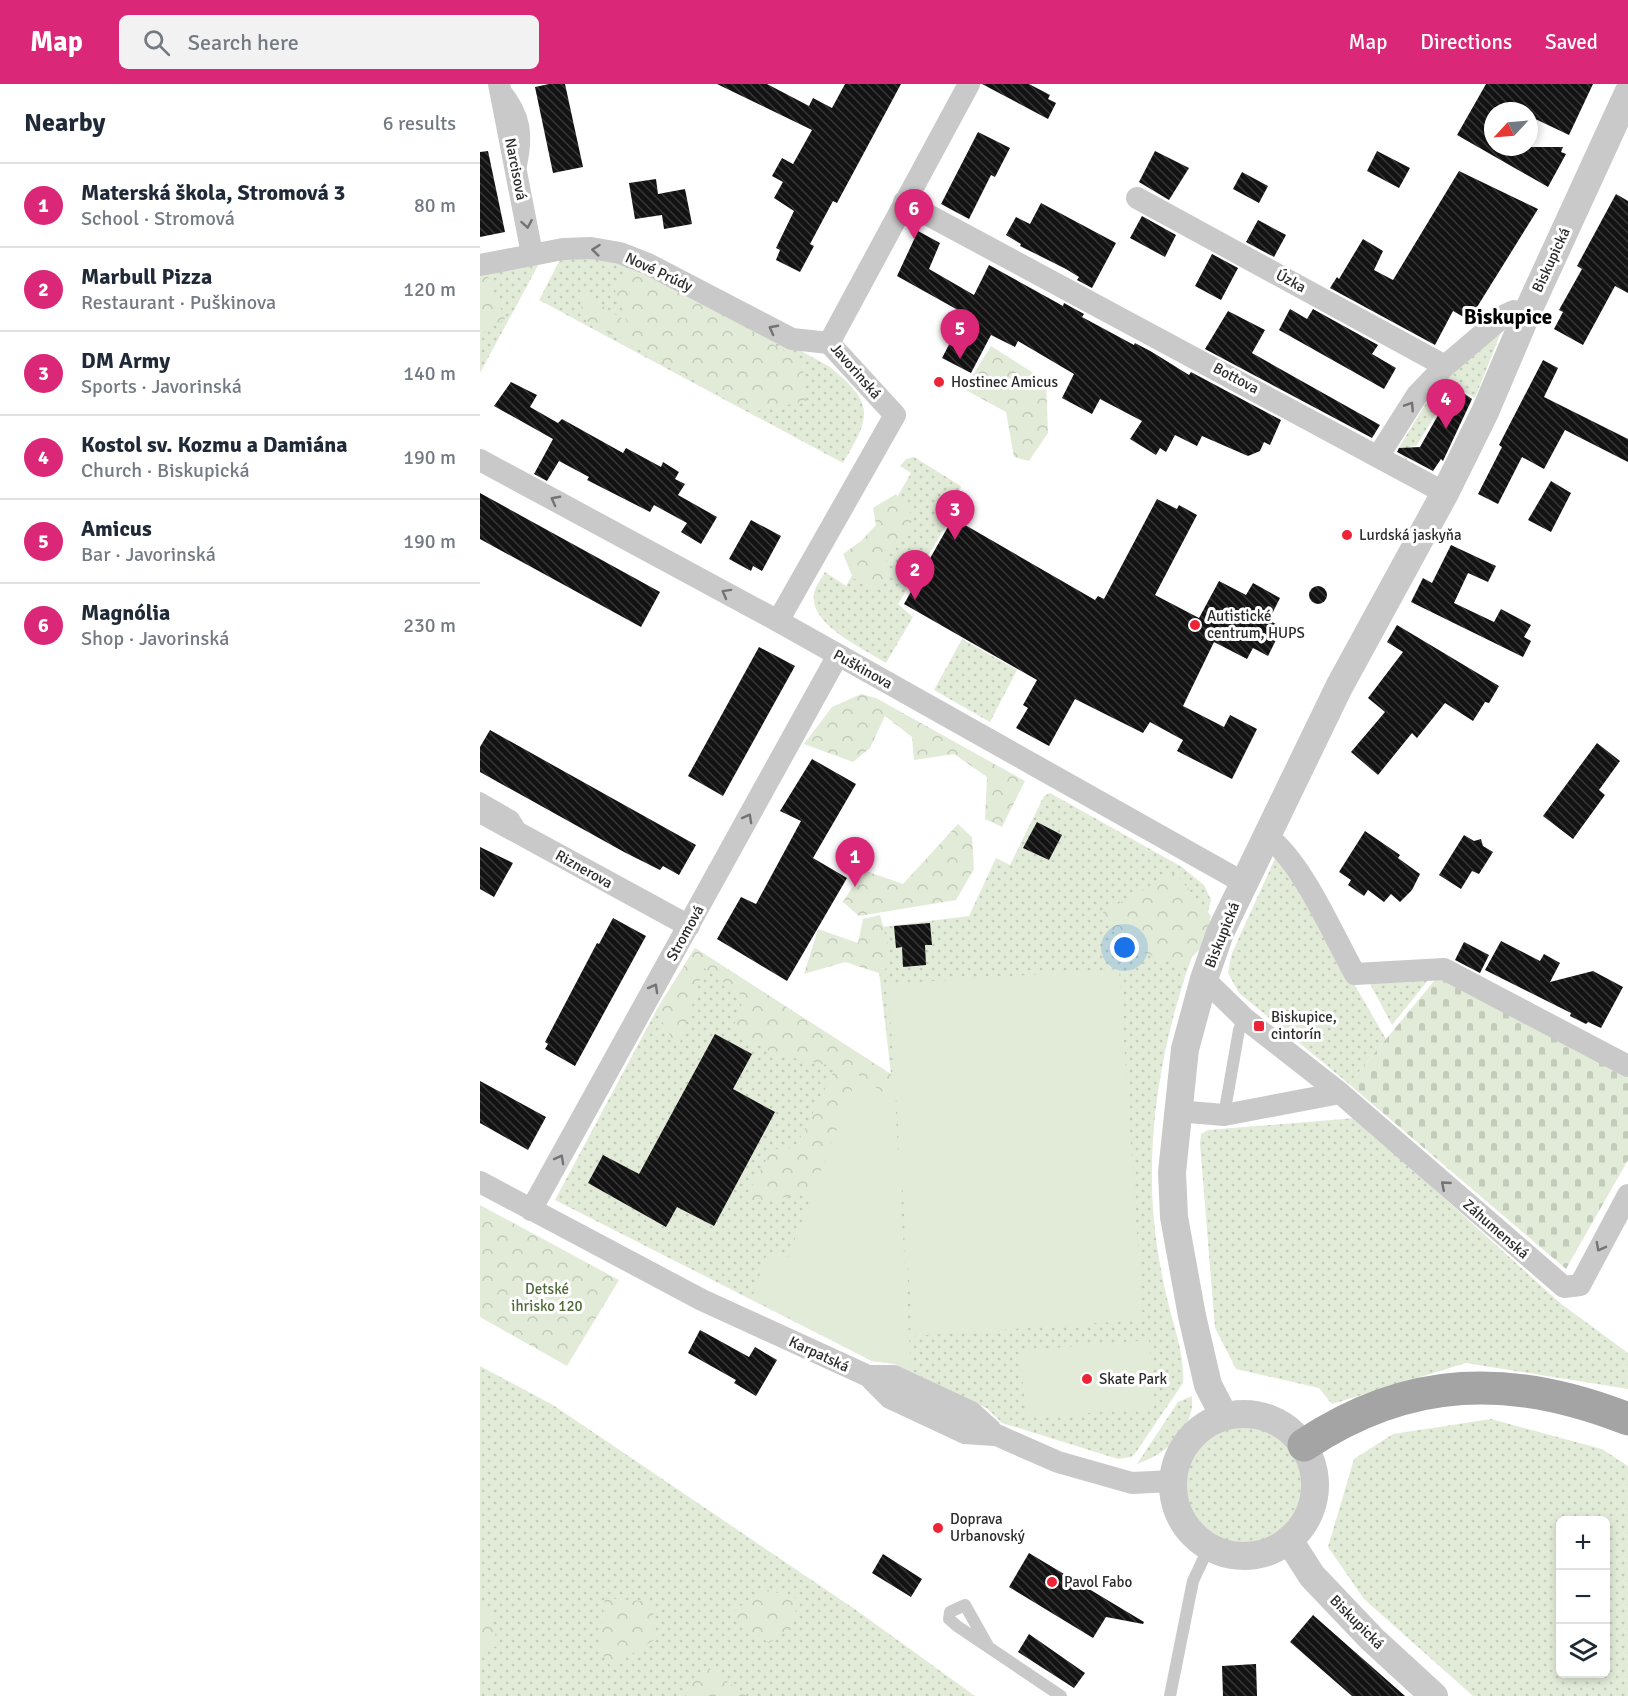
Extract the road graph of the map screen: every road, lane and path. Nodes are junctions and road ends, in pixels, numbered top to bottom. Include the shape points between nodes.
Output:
1 (500, 84) edge
2 (969, 84) edge
3 (1628, 93) edge
4 (1137, 198) dead end
5 (904, 202) junction
6 (532, 254) junction
7 (480, 265) edge
8 (1527, 313) junction
9 (828, 343) junction
10 (1445, 366) junction
11 (1379, 455) junction
12 (480, 460) edge
13 (1445, 493) junction
14 (778, 621) junction
15 (838, 656) junction
16 (480, 798) edge
17 (480, 812) edge
18 (1267, 836) junction
19 (525, 837) junction
20 (1244, 883) junction
21 (689, 926) junction
22 (1204, 979) junction
23 (1244, 1018) junction
24 (1628, 1066) edge
25 (1340, 1093) junction
26 (1177, 1111) junction
27 (1224, 1115) junction
28 (480, 1182) edge
29 (1628, 1195) edge
30 (531, 1210) junction
31 (1224, 1416) junction
32 (1628, 1419) edge
33 (1304, 1445) junction
34 (1173, 1481) junction
35 (1289, 1540) junction
36 (1209, 1547) junction
37 (988, 1646) dead end
38 (1061, 1696) edge
39 (1170, 1696) edge
40 (1434, 1696) edge

1 -> 6 street, Narcisová
2 - 5 street, Javorinská
3 - 8 street, Biskupická
4 - 10 street, Úzka
5 - 9 street, Javorinská
5 - 11 street, Bottova
6 - 7 street, Nové Prúdy
9 -> 6 street, Nové Prúdy via 792,339 620,253 591,248
8 - 10 street via 1514,311 1504,315
8 - 13 street, Biskupická
9 - 14 street, Javorinská via 895,415
11 -> 10 street via 1417,395
11 - 13 street
14 -> 12 street, Puškinova
13 - 18 street, Biskupická via 1339,687
14 - 15 street, Puškinova
15 - 20 street, Puškinova
21 -> 15 street, Stromová
16 - 19 lane via 513,817
17 - 19 street, Riznerova
18 - 20 street, Biskupická
18 - 24 street via 1279,845 1299,873 1355,974 1444,969
19 - 21 street, Riznerova
20 - 22 street, Biskupická
30 -> 21 street, Stromová
22 - 23 street, Záhumenská
22 - 26 street, Biskupická via 1185,1049
23 - 25 street, Záhumenská
23 - 27 lane
25 - 27 street
29 -> 25 street, Záhumenská via 1580,1285 1564,1287
26 - 27 street
26 - 31 street, Biskupická via 1172,1172 1181,1266 1208,1385
28 - 30 street, Karpatská
30 - 34 street, Karpatská via 702,1300 1058,1462 1131,1483
31 - 33 street via 1264,1416 1287,1428
31 - 34 street via 1192,1435 1178,1456
32 - 33 main road via 1533,1392 1488,1387 1445,1389 1408,1395 1358,1412
33 - 35 street via 1315,1471 1315,1497 1306,1521
34 - 36 street via 1174,1498 1184,1523
35 - 36 street via 1264,1554 1250,1556 1236,1556
35 - 40 street, Biskupická via 1312,1576
36 - 39 lane via 1194,1581
37 - 38 lane

